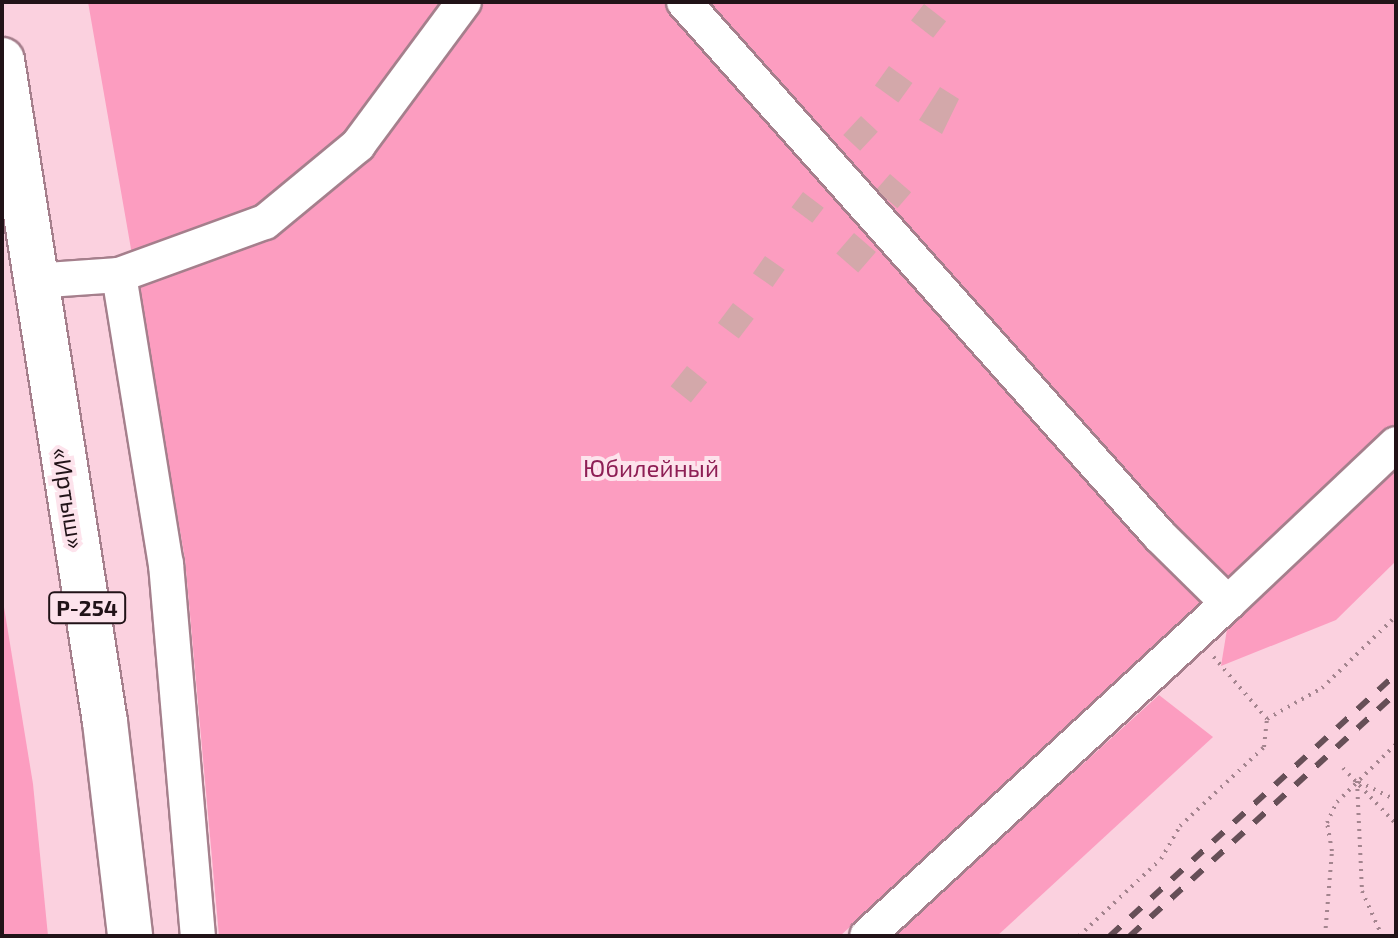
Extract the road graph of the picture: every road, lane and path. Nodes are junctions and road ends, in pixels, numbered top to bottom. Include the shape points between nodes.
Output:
1 (464, 2) edge
2 (684, 2) edge
3 (2, 60) edge
4 (119, 275) junction
5 (33, 281) junction
6 (1396, 444) edge
7 (1228, 603) junction
8 (1396, 616) edge
9 (1194, 634) junction
10 (1267, 719) junction
11 (1396, 744) edge
12 (1343, 768) dead end
13 (1357, 781) junction
14 (1396, 800) edge
15 (1396, 824) edge
16 (130, 936) edge
17 (198, 936) edge
18 (867, 936) edge
19 (1079, 936) edge
20 (1325, 936) edge
21 (1382, 936) edge

1 - 4 street via 358,145 265,222
2 - 7 street via 1160,536
3 - 5 main road, «Иртыш» / Р-254
4 - 5 street
4 - 17 street via 166,564
5 - 16 main road, «Иртыш» / Р-254 via 105,722
6 - 7 street
7 - 9 street
8 - 10 path via 1322,688
9 - 10 path
9 - 18 street
10 - 19 path via 1264,747 1180,826 1161,859
11 - 13 path
12 - 13 path
13 - 14 path
13 - 15 path
13 - 20 path via 1327,823 1332,851
13 - 21 path via 1362,891

